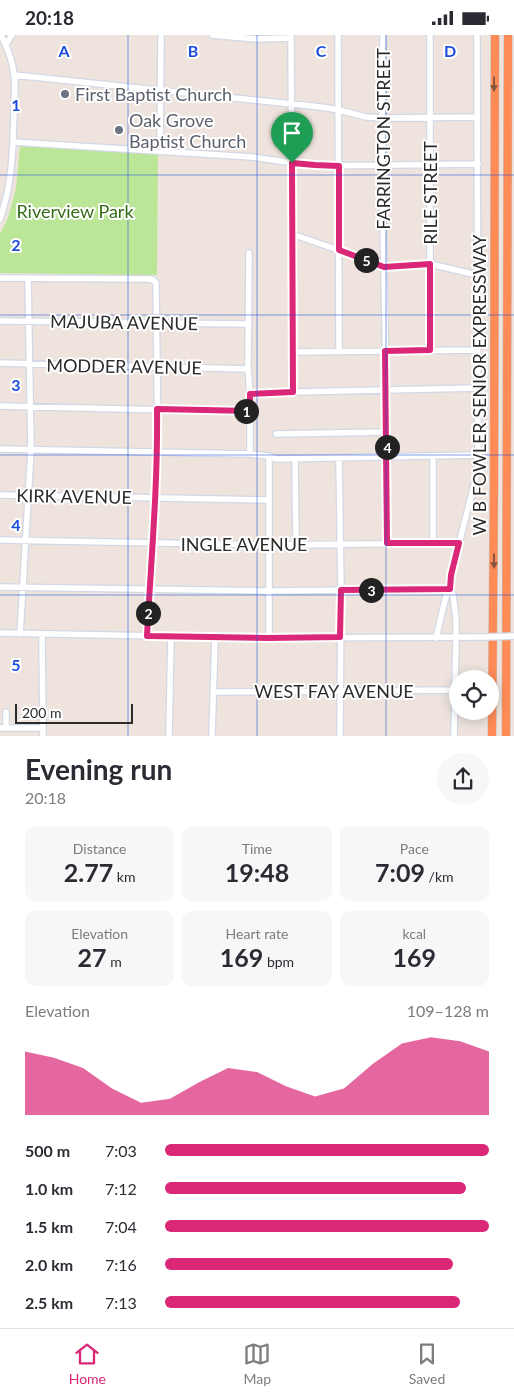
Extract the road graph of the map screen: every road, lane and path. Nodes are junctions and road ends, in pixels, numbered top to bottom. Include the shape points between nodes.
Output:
1 (1, 35) edge
2 (12, 35) edge
3 (161, 35) edge
4 (212, 35) edge
5 (338, 35) edge
6 (383, 35) edge
7 (430, 35) edge
8 (477, 35) edge
9 (495, 35) edge
10 (508, 35) edge
11 (291, 37) edge
12 (6, 44) junction
13 (14, 75) junction
14 (161, 91) junction
15 (291, 104) junction
16 (339, 109) junction
17 (430, 117) junction
18 (477, 117) junction
19 (383, 118) junction
20 (13, 142) junction
21 (160, 151) junction
22 (292, 163) junction
23 (478, 164) junction
24 (430, 165) junction
25 (339, 166) junction
26 (382, 166) junction
27 (3, 203) edge
28 (0, 219) edge
29 (292, 234) junction
30 (339, 250) junction
31 (248, 253) dead end
32 (430, 264) junction
33 (384, 267) junction
34 (478, 275) junction
35 (0, 278) edge
36 (28, 278) junction
37 (0, 321) edge
38 (29, 321) junction
39 (156, 323) junction
40 (248, 324) junction
41 (477, 349) junction
42 (430, 350) junction
43 (338, 351) junction
44 (385, 351) junction
45 (293, 352) junction
46 (0, 363) edge
47 (30, 364) junction
48 (157, 366) junction
49 (248, 369) junction
50 (478, 388) junction
51 (386, 390) junction
52 (293, 392) junction
53 (250, 394) junction
54 (0, 406) edge
55 (30, 407) junction
56 (157, 409) junction
57 (250, 411) junction
58 (387, 432) junction
59 (276, 434) dead end
60 (0, 449) edge
61 (31, 450) junction
62 (158, 452) junction
63 (250, 454) junction
64 (478, 455) junction
65 (269, 456) junction
66 (433, 456) junction
67 (387, 457) junction
68 (339, 458) junction
69 (295, 459) junction
70 (0, 495) edge
71 (29, 496) junction
72 (156, 498) junction
73 (269, 500) junction
74 (0, 541) edge
75 (26, 541) junction
76 (152, 543) junction
77 (387, 543) junction
78 (433, 543) junction
79 (459, 543) junction
80 (296, 544) junction
81 (340, 544) junction
82 (269, 545) junction
83 (0, 587) edge
84 (23, 587) junction
85 (150, 589) junction
86 (450, 589) junction
87 (341, 590) junction
88 (269, 591) junction
89 (0, 633) edge
90 (20, 634) junction
91 (42, 634) junction
92 (147, 636) junction
93 (171, 637) junction
94 (215, 637) junction
95 (340, 637) junction
96 (514, 637) edge
97 (268, 638) junction
98 (436, 638) junction
99 (456, 638) junction
100 (455, 670) edge
101 (449, 690) edge
102 (340, 691) junction
103 (214, 692) junction
104 (6, 711) dead end
105 (454, 720) edge
106 (3, 728) edge
107 (42, 728) junction
108 (42, 735) edge
109 (169, 735) edge
110 (212, 735) edge
111 (340, 735) edge
112 (454, 735) edge
113 (492, 735) edge
114 (506, 735) edge

1 - 12 street
2 - 12 street
3 - 14 street
4 - 11 street via 256,39
5 - 16 street
6 - 19 street, FARRINGTON STREET
7 - 17 street, RILE STREET
8 - 18 street
9 -> 113 highway, W B FOWLER SENIOR EXPRESSWAY
10 - 114 highway, W B FOWLER SENIOR EXPRESSWAY
11 - 15 street
12 - 13 street
13 - 14 street
13 - 20 street
14 - 15 street
14 - 21 street
15 - 16 street
15 - 22 street
16 - 19 street
16 - 25 street
17 - 18 street
17 - 19 street
17 - 24 street, RILE STREET
18 - 23 street
19 - 26 street, FARRINGTON STREET
20 - 21 street
20 - 27 street via 10,182
21 - 22 street
22 - 25 street
22 - 29 street
23 - 24 street
23 - 34 street
24 - 26 street
24 - 32 street, RILE STREET
25 - 26 street
25 - 30 street
26 - 33 street, FARRINGTON STREET
27 - 28 street
29 - 30 street
29 - 45 street
30 - 33 street
30 - 43 street
31 - 40 street
32 - 33 street
32 - 34 street
32 - 42 street, RILE STREET
33 - 44 street, FARRINGTON STREET
34 - 41 street
35 - 36 street
36 - 38 street
36 - 39 street via 155,281
37 - 38 street, MAJUBA AVENUE
38 - 39 street, MAJUBA AVENUE
38 - 47 street
39 - 40 street, MAJUBA AVENUE
39 - 48 street
40 - 49 street
41 - 42 street
41 - 50 street
42 - 44 street
43 - 44 street
43 - 45 street
44 - 51 street, FARRINGTON STREET
45 - 52 street
46 - 47 street, MODDER AVENUE
47 - 48 street, MODDER AVENUE
47 - 55 street
48 - 49 street, MODDER AVENUE
48 - 56 street
49 - 53 street
50 - 51 street
50 - 64 street
51 - 52 street
51 - 58 street, FARRINGTON STREET
52 - 53 street
53 - 57 street
54 - 55 street
55 - 56 street
55 - 61 street
56 - 57 street
56 - 62 street
57 - 63 street
58 - 59 street
58 - 67 street, FARRINGTON STREET
60 - 61 street
61 - 62 street
61 - 71 street
62 - 63 street
62 - 72 street
63 - 65 street
64 - 66 street
64 - 79 street
65 - 69 street
65 - 73 street
66 - 67 street
66 - 78 street
67 - 68 street
67 - 77 street, FARRINGTON STREET
68 - 69 street
68 - 81 street
69 - 80 street
70 - 71 street, KIRK AVENUE
71 - 72 street, KIRK AVENUE
71 - 75 street
72 - 73 street, KIRK AVENUE
72 - 76 street
73 - 82 street
74 - 75 street, INGLE AVENUE
75 - 76 street, INGLE AVENUE
75 - 84 street
76 - 82 street, INGLE AVENUE
76 - 85 street
77 - 78 street, INGLE AVENUE
77 - 81 street, INGLE AVENUE
78 - 79 street, INGLE AVENUE
79 - 86 street
80 - 81 street, INGLE AVENUE
80 - 82 street, INGLE AVENUE
81 - 87 street
82 - 88 street
83 - 84 street
84 - 85 street
84 - 90 street
85 - 88 street
85 - 92 street
86 - 87 street
86 - 98 street
86 - 99 street
87 - 88 street
87 - 95 street
88 - 97 street
89 - 90 street
90 - 91 street
91 - 92 street
91 - 107 street
92 - 93 street
93 - 94 street
93 - 109 street
94 - 97 street
94 - 103 street
95 - 97 street
95 - 98 street
95 - 102 street
96 - 99 street, bridge
98 - 99 street
99 - 100 street
101 - 102 street, WEST FAY AVENUE
102 - 103 street, WEST FAY AVENUE
102 - 111 street
103 - 110 street
104 - 106 street
105 - 112 street
106 - 107 street
107 - 108 street

